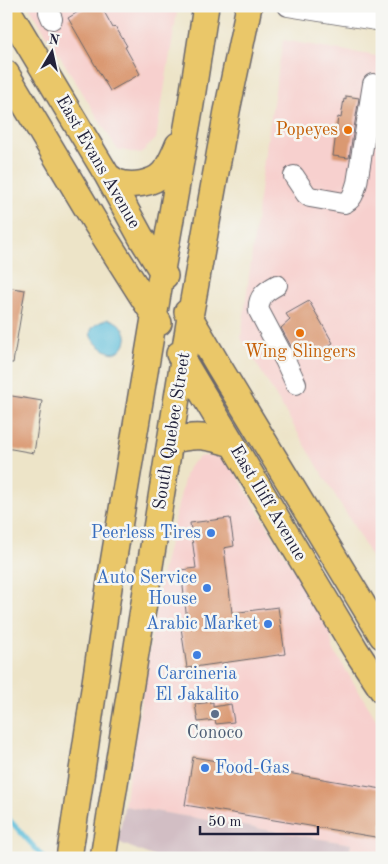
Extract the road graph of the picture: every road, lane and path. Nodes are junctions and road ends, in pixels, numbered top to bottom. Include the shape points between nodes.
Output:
1 (206, 6) edge
2 (249, 6) edge
3 (288, 6) edge
4 (6, 8) edge
5 (382, 21) edge
6 (6, 74) edge
7 (373, 84) dead end
8 (191, 104) junction
9 (107, 176) junction
10 (294, 176) dead end
11 (162, 270) junction
12 (277, 285) dead end
13 (154, 316) junction
14 (190, 317) junction
15 (183, 360) junction
16 (296, 384) dead end
17 (170, 442) junction
18 (232, 444) junction
19 (382, 636) edge
20 (382, 690) edge
21 (70, 856) edge
22 (103, 858) edge

1 - 8 main road, South Quebec Street
2 - 14 main road, South Quebec Street
3 - 5 street
4 - 9 main road, East Evans Avenue
6 - 13 main road, East Evans Avenue
7 - 10 street via 356,183 348,202 310,196
8 - 9 main road via 178,146 159,177 128,185
8 - 11 main road, South Quebec Street
9 - 11 main road, East Evans Avenue
11 - 13 main road, South Quebec Street
11 - 14 main road, East Evans Avenue
12 - 16 street via 261,297 258,311
13 - 15 main road, East Iliff Avenue
13 - 21 main road, South Quebec Street via 110,581
14 - 15 main road, South Quebec Street
14 - 19 main road, East Iliff Avenue
15 - 17 main road, South Quebec Street
15 - 18 main road, East Iliff Avenue
17 - 18 main road via 196,436
17 - 22 main road, South Quebec Street
18 - 20 main road, East Iliff Avenue

